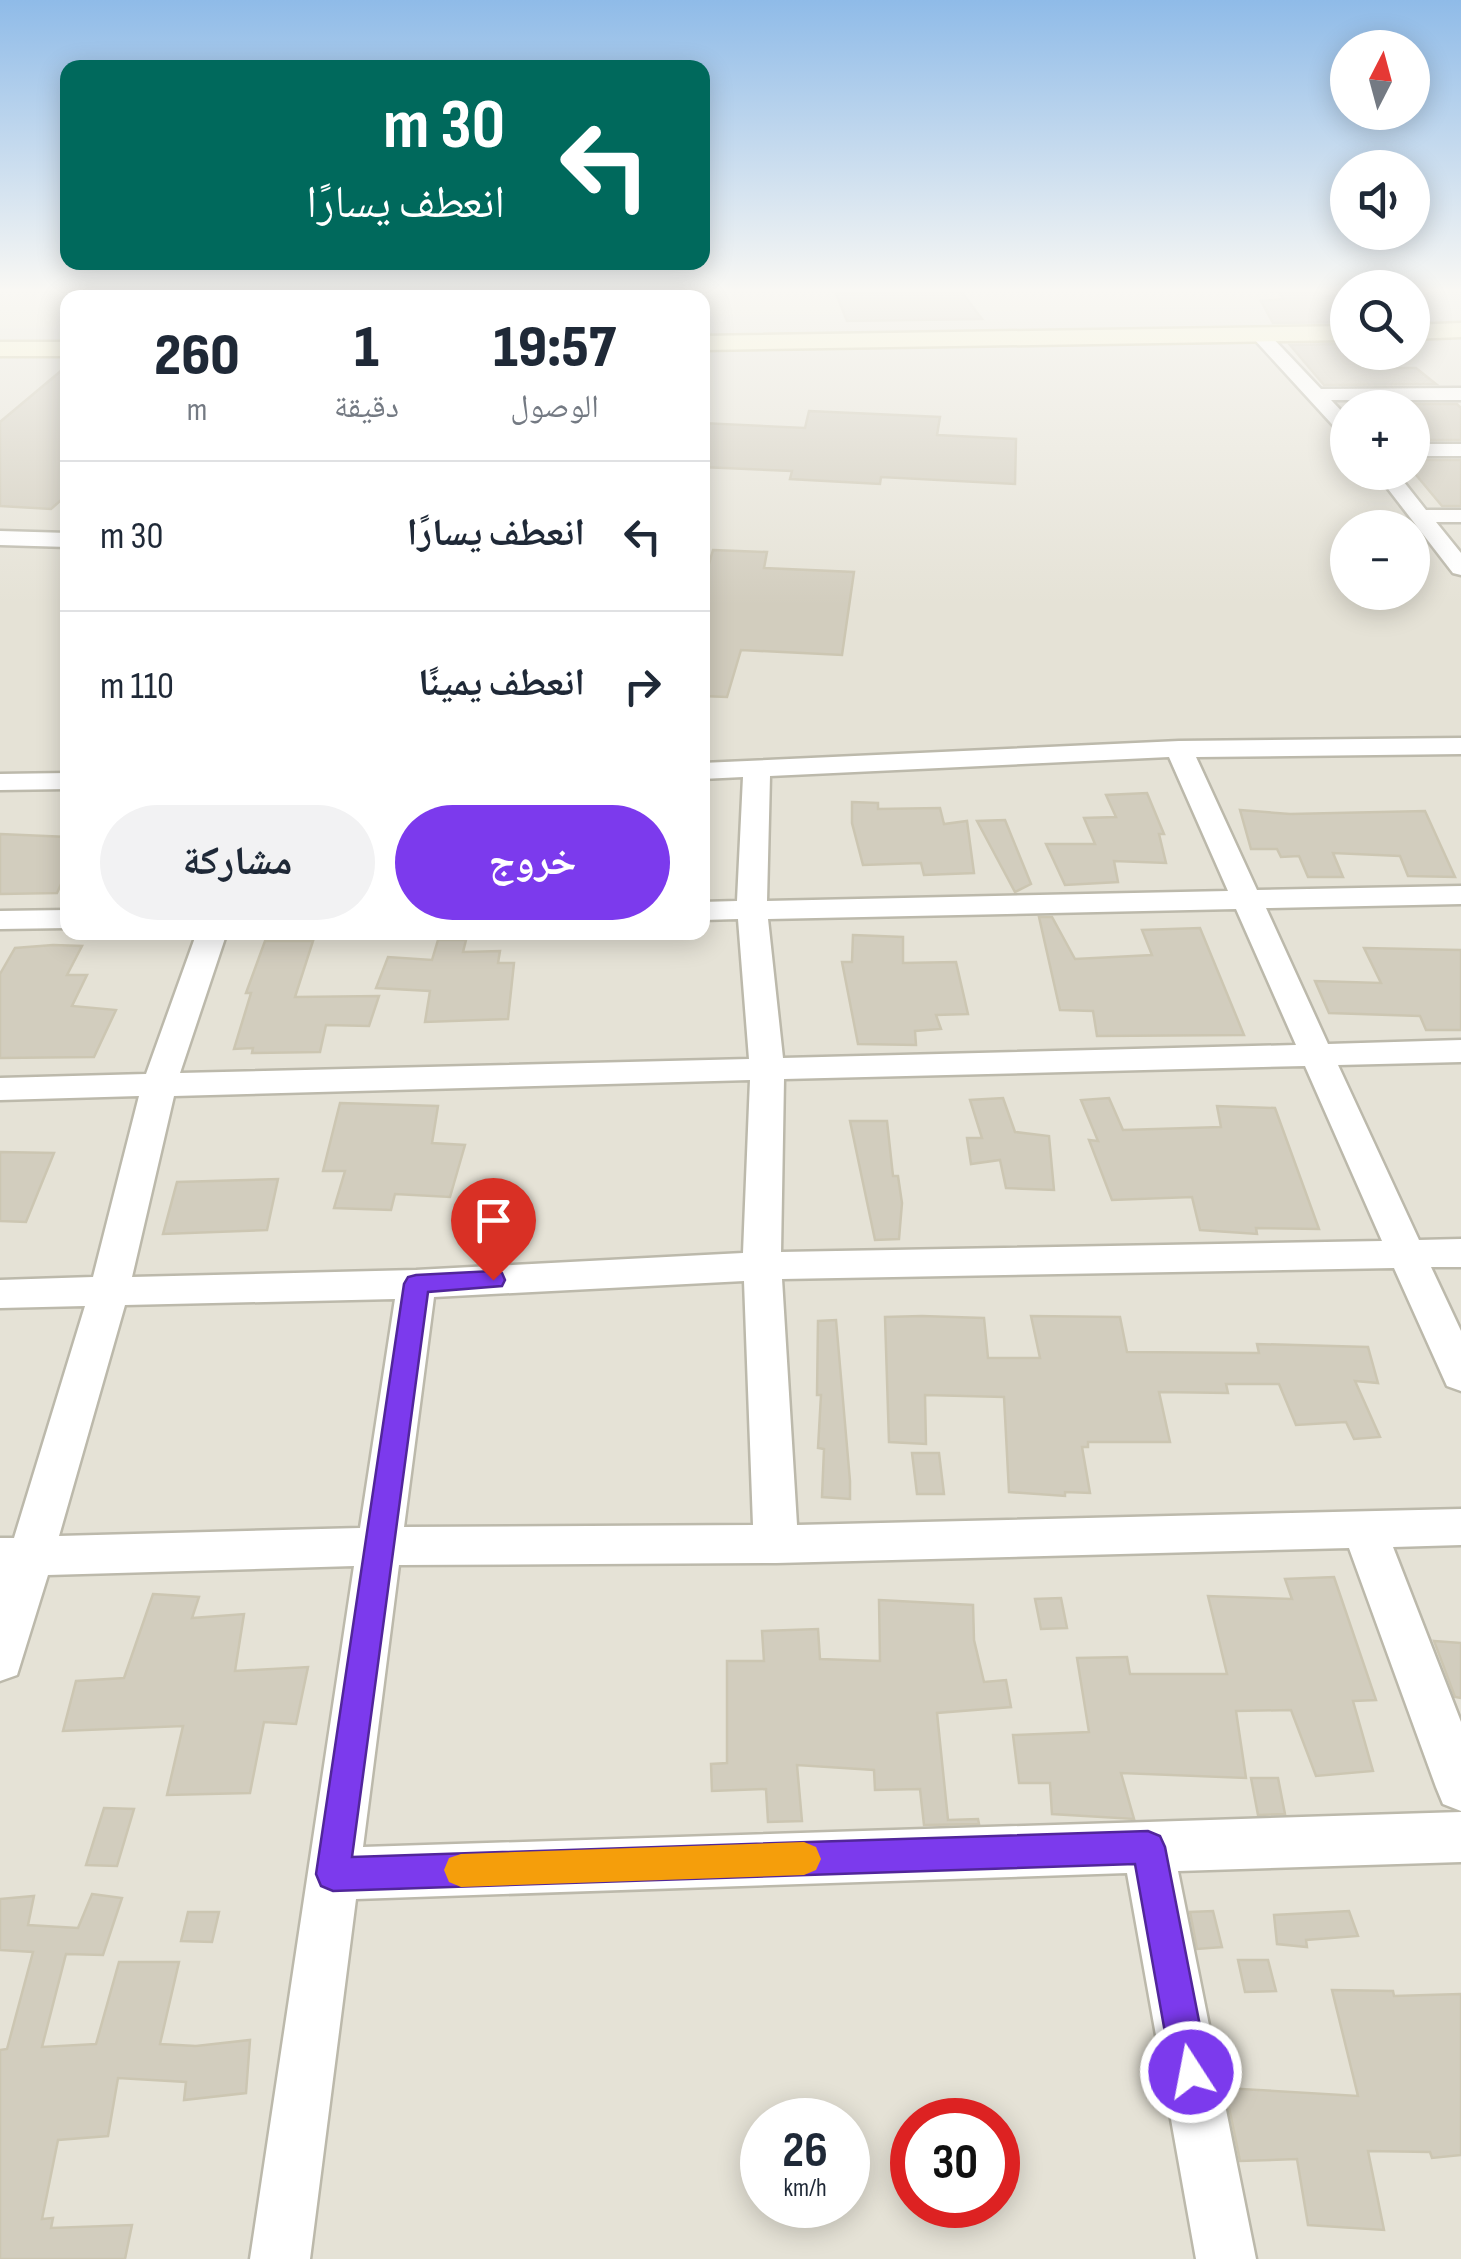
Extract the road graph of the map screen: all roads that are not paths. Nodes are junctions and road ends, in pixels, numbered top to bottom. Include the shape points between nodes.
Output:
1 (1399, 394) edge
2 (1313, 395) joint
3 (1330, 412) edge
4 (1430, 450) edge
5 (1461, 450) edge
6 (1398, 490) edge
7 (1414, 510) edge
8 (1430, 516) edge
9 (1461, 516) edge
10 (1430, 530) edge
11 (0, 538) edge
12 (60, 540) edge
13 (1461, 568) edge
14 (1461, 746) edge
15 (1178, 749) junction
16 (757, 770) junction
17 (710, 771) edge
18 (60, 781) edge
19 (0, 782) edge
20 (1461, 894) edge
21 (1245, 900) junction
22 (752, 910) junction
23 (710, 911) edge
24 (0, 920) edge
25 (60, 920) edge
26 (209, 940) edge
27 (1461, 1051) edge
28 (1316, 1053) junction
29 (768, 1070) junction
30 (159, 1085) junction
31 (0, 1089) edge
32 (1461, 1253) edge
33 (1406, 1254) junction
34 (762, 1266) junction
35 (416, 1284) junction
36 (110, 1292) junction
37 (0, 1294) edge
38 (1461, 1375) edge
39 (1461, 1527) edge
40 (1364, 1528) junction
41 (776, 1544) junction
42 (378, 1546) junction
43 (16, 1556) edge
44 (0, 1660) edge
45 (1461, 1786) edge
46 (1461, 1837) edge
47 (1148, 1847) junction
48 (333, 1874) junction
49 (280, 2259) edge
50 (1226, 2259) edge

1 - 2 street
2 - 3 street
4 - 5 street
6 - 7 street
8 - 9 street
10 - 13 street
11 - 12 street
14 - 15 street
15 - 16 street
15 - 21 street
16 - 17 street
16 - 22 street
18 - 19 street
20 - 21 street
21 - 22 street
21 - 28 street
22 - 23 street
22 - 29 street
24 - 25 street
26 - 30 street
27 - 28 street
28 - 29 street
28 - 33 street
29 - 30 street
29 - 34 street
30 - 31 street
30 - 36 street
32 - 33 street
33 - 34 street
33 - 38 street
34 - 35 street
34 - 41 street
35 - 36 street
35 - 42 street
36 - 37 street
36 - 43 street
39 - 40 street
40 - 41 street
40 - 45 street
41 - 42 street
42 - 43 street
42 - 48 street
43 - 44 street
46 - 47 street
47 - 48 street
47 - 50 street
48 - 49 street

